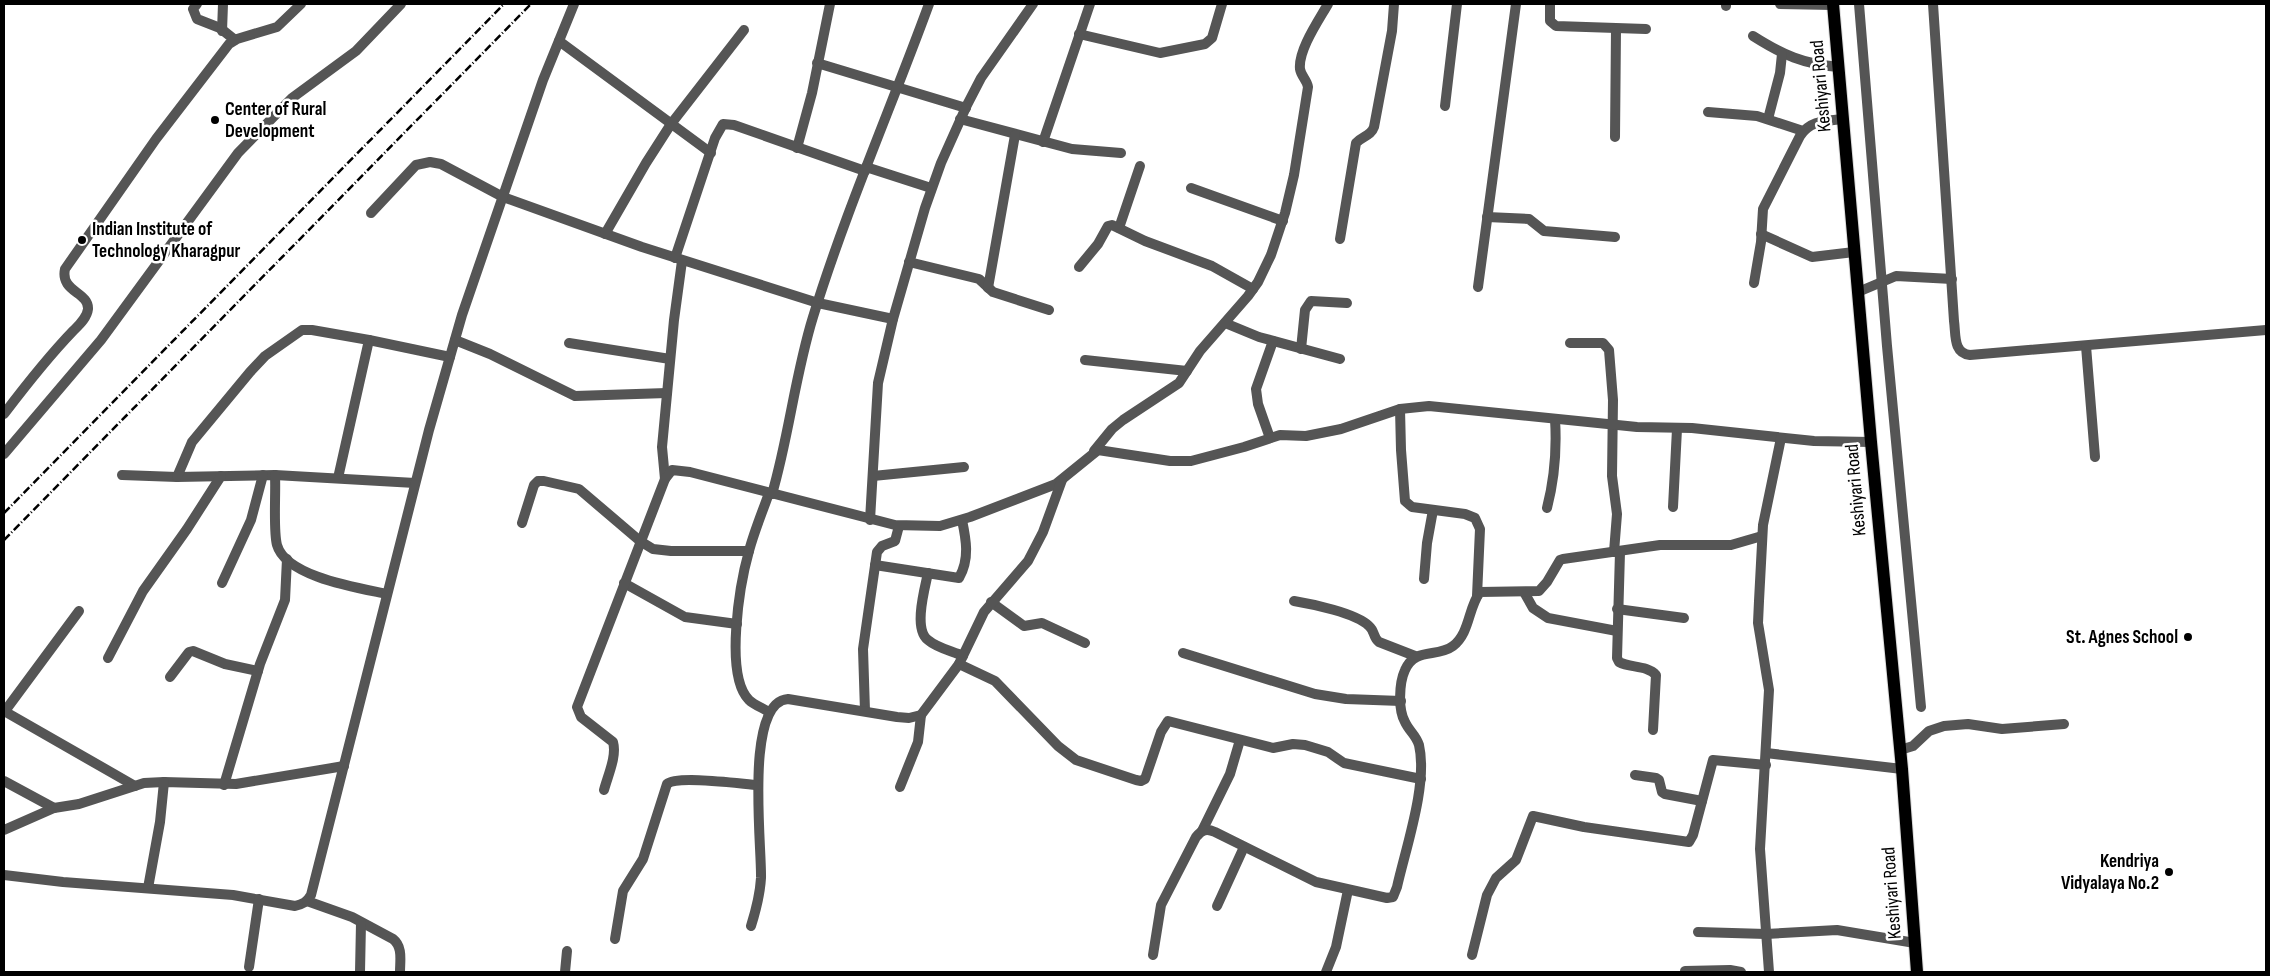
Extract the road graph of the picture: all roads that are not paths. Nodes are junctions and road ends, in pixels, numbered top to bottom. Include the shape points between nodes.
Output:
1 (197, 4) edge
2 (223, 4) edge
3 (301, 4) edge
4 (401, 4) edge
5 (574, 4) edge
6 (830, 4) edge
7 (930, 4) edge
8 (1033, 4) edge
9 (1090, 4) edge
10 (1222, 4) edge
11 (1328, 4) edge
12 (1394, 4) edge
13 (1457, 4) edge
14 (1516, 4) edge
15 (1550, 4) edge
16 (1780, 4) edge
17 (1833, 4) edge
18 (1859, 4) edge
19 (1933, 4) edge
20 (1616, 28) junction
21 (1646, 29) dead end
22 (744, 30) dead end
23 (222, 31) junction
24 (1080, 34) junction
25 (1753, 36) dead end
26 (235, 40) junction
27 (559, 41) junction
28 (1782, 54) junction
29 (817, 63) junction
30 (1839, 67) junction
31 (896, 87) junction
32 (1445, 106) dead end
33 (966, 108) junction
34 (1708, 112) dead end
35 (1768, 119) junction
36 (1843, 119) junction
37 (960, 120) junction
38 (672, 124) junction
39 (1803, 131) junction
40 (1014, 135) junction
41 (1615, 137) dead end
42 (1043, 142) junction
43 (797, 148) junction
44 (710, 153) junction
45 (1121, 153) dead end
46 (1140, 166) dead end
47 (865, 169) junction
48 (931, 188) junction
49 (1191, 188) dead end
50 (503, 197) junction
51 (371, 213) dead end
52 (1487, 217) junction
53 (1282, 221) junction
54 (1119, 228) junction
55 (605, 234) junction
56 (1761, 234) junction
57 (1615, 237) dead end
58 (1340, 239) dead end
59 (1854, 252) junction
60 (679, 259) junction
61 (909, 262) junction
62 (1079, 267) dead end
63 (1952, 279) junction
64 (1883, 281) junction
65 (1754, 283) dead end
66 (1478, 287) dead end
67 (988, 288) junction
68 (1253, 288) junction
69 (1858, 292) junction
70 (818, 303) junction
71 (1347, 304) dead end
72 (1049, 310) dead end
73 (893, 319) junction
74 (1225, 323) junction
75 (2266, 330) edge
76 (369, 340) junction
77 (455, 340) junction
78 (1273, 341) junction
79 (570, 343) dead end
80 (1570, 343) dead end
81 (2086, 346) junction
82 (1301, 349) junction
83 (450, 356) junction
84 (670, 359) junction
85 (1340, 359) dead end
86 (1085, 360) dead end
87 (1187, 372) junction
88 (667, 392) junction
89 (1400, 409) junction
90 (4, 414) edge
91 (1555, 419) junction
92 (1613, 425) junction
93 (1677, 429) junction
94 (1270, 438) junction
95 (1780, 438) junction
96 (1871, 442) junction
97 (1094, 451) junction
98 (4, 454) edge
99 (2095, 457) dead end
100 (964, 466) dead end
101 (122, 475) dead end
102 (263, 475) junction
103 (275, 475) junction
104 (221, 476) junction
105 (872, 476) junction
106 (178, 477) junction
107 (338, 478) junction
108 (665, 478) junction
109 (1062, 480) junction
110 (415, 483) junction
111 (771, 494) junction
112 (1673, 507) dead end
113 (1547, 508) dead end
114 (1433, 510) junction
115 (870, 520) junction
116 (962, 520) junction
117 (522, 523) dead end
118 (899, 526) junction
119 (1762, 536) junction
120 (640, 541) junction
121 (749, 551) junction
122 (1617, 552) junction
123 (287, 559) junction
124 (875, 565) junction
125 (928, 573) junction
126 (1424, 580) dead end
127 (222, 583) dead end
128 (624, 583) junction
129 (1524, 592) junction
130 (387, 594) junction
131 (1478, 596) junction
132 (1294, 601) dead end
133 (991, 602) junction
134 (1617, 609) junction
135 (79, 611) dead end
136 (1684, 618) dead end
137 (737, 624) junction
138 (1617, 631) junction
139 (1085, 643) dead end
140 (1183, 653) dead end
141 (1415, 656) junction
142 (108, 658) dead end
143 (961, 660) junction
144 (258, 671) junction
145 (170, 677) dead end
146 (1401, 701) junction
147 (1921, 707) dead end
148 (4, 711) edge
149 (865, 711) junction
150 (769, 712) junction
151 (921, 715) junction
152 (2064, 724) dead end
153 (1653, 730) dead end
154 (1240, 740) junction
155 (1900, 750) junction
156 (1766, 753) junction
157 (1766, 765) junction
158 (344, 766) junction
159 (1902, 769) junction
160 (1635, 775) dead end
161 (1422, 779) junction
162 (4, 781) edge
163 (164, 782) junction
164 (224, 784) junction
165 (758, 785) junction
166 (135, 786) junction
167 (900, 787) dead end
168 (604, 790) dead end
169 (1702, 801) junction
170 (54, 808) junction
171 (4, 830) edge
172 (1202, 831) junction
173 (1244, 846) junction
174 (4, 874) edge
175 (148, 888) junction
176 (1348, 890) junction
177 (259, 899) junction
178 (307, 901) junction
179 (1217, 906) dead end
180 (361, 923) junction
181 (751, 926) dead end
182 (1698, 932) dead end
183 (1766, 934) junction
184 (614, 939) dead end
185 (1915, 943) junction
186 (567, 951) dead end
187 (1472, 954) dead end
188 (1153, 955) dead end
189 (249, 967) dead end
190 (1685, 971) dead end
191 (360, 972) edge
192 (400, 972) edge
193 (565, 972) edge
194 (1326, 972) edge
195 (1741, 972) edge
196 (1769, 972) edge
197 (1917, 972) edge

1 - 23 street via 193,9 196,19
2 - 23 street
3 - 26 street via 277,27
4 - 98 street via 356,51 292,98 238,154 101,340
5 - 27 street
6 - 29 street
7 - 31 street
8 - 33 street via 982,78
9 - 24 street
10 - 24 street via 1214,32 1205,44 1160,53
11 - 53 street via 1302,56 1300,66 1307,82 1307,97 1294,175
12 - 58 street via 1374,127 1369,135 1356,143
13 - 32 street
14 - 52 street
15 - 20 street via 1550,21 1556,26
16 - 17 street
17 - 30 main road, Keshiyari Road
18 - 64 street
19 - 63 street
20 - 21 street
20 - 41 street
22 - 38 street
23 - 26 street
24 - 42 street
25 - 28 street
26 - 90 street via 156,139 65,269 65,283 86,302 86,314 40,366
27 - 38 street
27 - 50 street
28 - 30 street via 1805,63
28 - 35 street
29 - 31 street
29 - 43 street
30 - 36 main road, Keshiyari Road
31 - 33 street
31 - 47 street
33 - 37 street
34 - 35 street via 1748,114
35 - 39 street
36 - 39 street via 1818,122
36 - 59 main road, Keshiyari Road
37 - 40 street
37 - 48 street
38 - 44 street
38 - 55 street
39 - 56 street via 1765,203
40 - 42 street
40 - 67 street
42 - 45 street via 1080,150
43 - 44 street via 723,124
43 - 47 street
44 - 60 street
46 - 54 street
47 - 48 street
47 - 70 street
48 - 61 street
49 - 53 street
50 - 51 street via 448,166 423,163 412,170
50 - 55 street
50 - 77 street
52 - 57 street via 1529,219 1544,231
52 - 66 street
53 - 68 street via 1271,255
54 - 62 street via 1108,226
54 - 68 street via 1212,266
55 - 60 street
56 - 59 street via 1812,257
56 - 65 street
59 - 69 main road, Keshiyari Road
60 - 70 street
60 - 84 street
61 - 67 street via 979,279
61 - 73 street
63 - 64 street via 1896,276
63 - 81 street via 1956,342 1963,354
64 - 69 street
64 - 147 street via 1888,366
67 - 72 street
68 - 74 street
69 - 96 main road, Keshiyari Road
70 - 73 street
70 - 111 street via 802,356 787,440
71 - 82 street via 1311,301 1305,310
73 - 105 street via 876,396
74 - 78 street
74 - 87 street via 1200,351
75 - 81 street
76 - 83 street
76 - 106 street via 302,330 265,356 199,432 186,453
76 - 107 street
77 - 83 street
77 - 88 street via 575,396
78 - 82 street
78 - 94 street via 1256,390
79 - 84 street
80 - 92 street via 1603,343 1609,350
81 - 99 street
82 - 85 street
83 - 110 street
84 - 88 street
86 - 87 street
87 - 97 street via 1169,391 1122,420
88 - 108 street via 661,455
89 - 91 street via 1429,406
89 - 94 street via 1341,429
89 - 114 street via 1404,497 1407,505
91 - 92 street
91 - 113 street via 1557,461
92 - 93 street
92 - 122 street via 1612,476
93 - 95 street
93 - 112 street
94 - 97 street via 1191,461
95 - 96 street
95 - 119 street
96 - 155 main road, Keshiyari Road
97 - 109 street
100 - 105 street
101 - 106 street
102 - 103 street
102 - 104 street
102 - 127 street via 251,520
103 - 107 street
103 - 123 street via 276,541 281,554
104 - 106 street
104 - 142 street via 143,591
105 - 115 street
107 - 110 street
108 - 111 street via 668,472 676,469
108 - 120 street
109 - 116 street
109 - 133 street via 1036,549
110 - 130 street
111 - 115 street
111 - 121 street
114 - 126 street
114 - 131 street via 1471,516 1479,523
115 - 118 street
116 - 118 street via 940,526
116 - 125 street via 967,547 961,576
117 - 120 street via 534,485 544,481 579,489
118 - 124 street via 895,541 879,548
119 - 122 street via 1732,545 1660,545
119 - 156 street via 1758,623 1769,690
120 - 121 street via 660,550
120 - 128 street
121 - 137 street
122 - 129 street via 1563,558 1544,588
122 - 134 street
123 - 130 street via 302,570 324,578
123 - 144 street via 286,600
124 - 125 street
124 - 149 street via 862,649
125 - 143 street via 921,615 923,634 930,642
128 - 137 street via 685,616
128 - 168 street via 577,707 582,717 612,742 614,748
129 - 131 street via 1486,590
129 - 138 street via 1533,608 1548,618
130 - 158 street
131 - 141 street via 1462,638 1456,644
132 - 141 street via 1325,606 1362,622 1369,626 1375,640
133 - 139 street via 1024,626 1042,623
133 - 143 street
134 - 136 street
134 - 138 street
135 - 148 street
137 - 150 street via 736,661 741,685 748,699
138 - 153 street via 1619,662 1648,669 1656,675
140 - 146 street via 1314,694
141 - 146 street via 1402,677
143 - 151 street
143 - 154 street via 995,681 1062,750 1076,760 1141,781 1148,774 1161,732 1168,721
144 - 145 street via 225,664 193,651
144 - 164 street
146 - 161 street via 1403,718 1418,744
148 - 166 street
149 - 150 street via 788,699 776,703
149 - 151 street via 909,718
150 - 165 street
151 - 167 street via 918,742
152 - 155 street via 2002,730 1968,724 1944,726 1930,731 1913,746
154 - 161 street via 1273,748 1305,745 1328,752 1344,763
154 - 172 street via 1230,774
155 - 159 main road, Keshiyari Road
156 - 157 street
156 - 159 street
157 - 169 street via 1713,760
157 - 183 street via 1760,848
158 - 164 street via 256,782
158 - 178 street
159 - 185 main road, Keshiyari Road
160 - 169 street via 1656,778 1665,794
161 - 176 street via 1395,893 1388,898
162 - 170 street
163 - 164 street
163 - 166 street
163 - 175 street
165 - 181 street via 761,877
165 - 184 street via 694,780 676,780 667,784 643,859 623,891
166 - 170 street via 79,804
169 - 187 street via 1689,842 1533,816 1516,860 1496,878 1490,890
170 - 171 street
172 - 173 street via 1208,829
172 - 188 street via 1161,905
173 - 176 street via 1303,876
173 - 179 street
174 - 175 street
175 - 177 street
176 - 194 street via 1336,947
177 - 178 street via 295,906
177 - 189 street
178 - 180 street
180 - 191 street
180 - 192 street via 398,943
182 - 183 street
183 - 185 street via 1837,930
183 - 196 street
185 - 197 main road, Keshiyari Road
186 - 193 street
190 - 195 street

